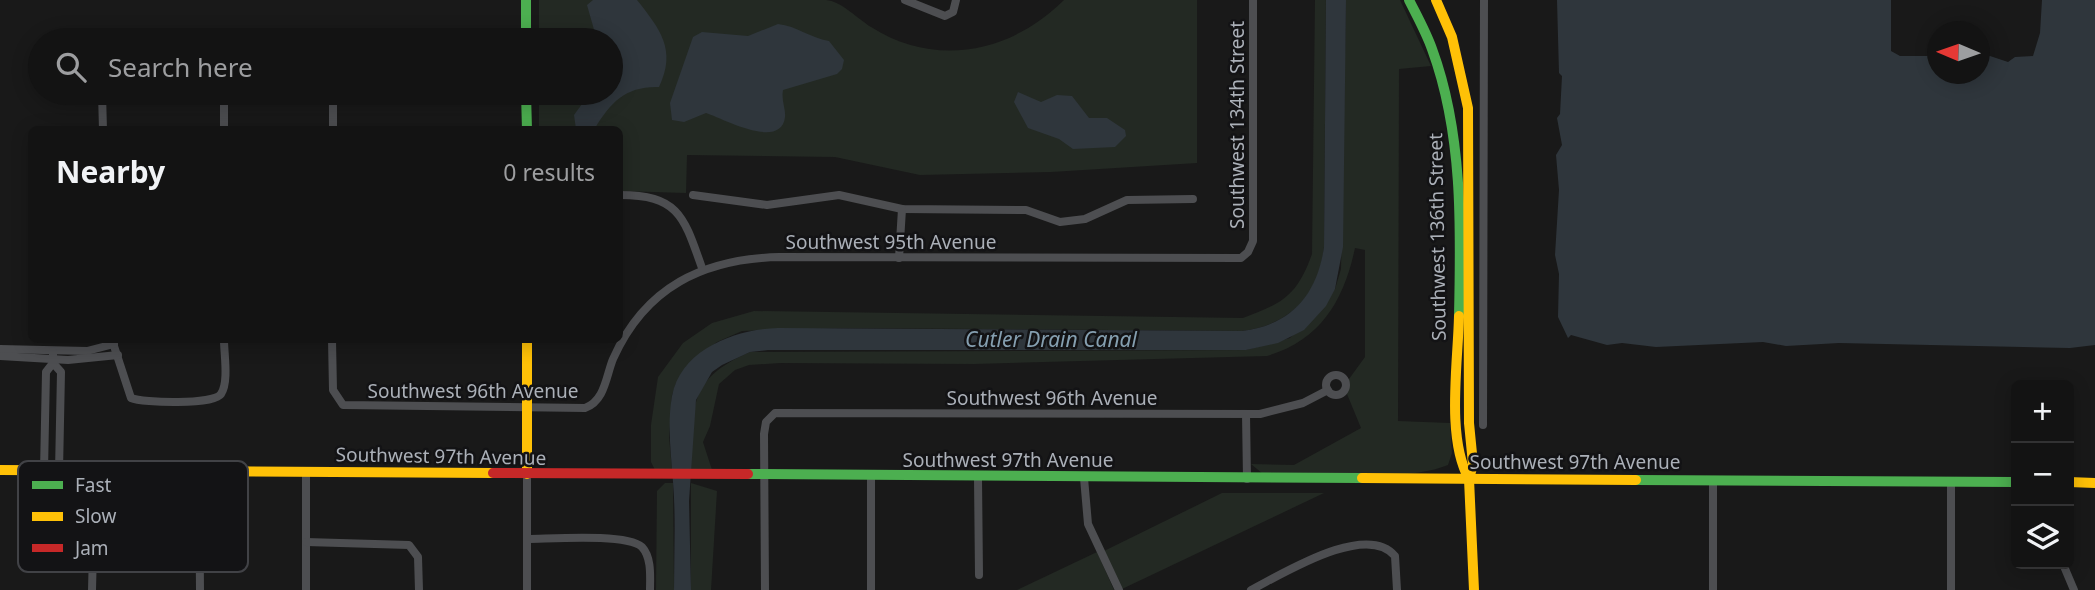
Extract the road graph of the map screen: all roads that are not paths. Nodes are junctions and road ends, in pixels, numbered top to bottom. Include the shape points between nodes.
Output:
1 (526, 0) edge
2 (905, 0) edge
3 (956, 0) edge
4 (1253, 0) edge
5 (1409, 0) edge
6 (1436, 0) edge
7 (1484, 0) edge
8 (526, 28) edge
9 (102, 105) edge
10 (224, 105) edge
11 (333, 105) edge
12 (526, 105) edge
13 (103, 126) edge
14 (224, 126) edge
15 (333, 126) edge
16 (527, 126) edge
17 (623, 195) edge
18 (693, 195) dead end
19 (1193, 199) dead end
20 (902, 209) junction
21 (1250, 250) joint
22 (899, 258) junction
23 (702, 268) junction
24 (623, 341) edge
25 (224, 343) edge
26 (332, 343) edge
27 (527, 343) edge
28 (622, 343) edge
29 (115, 347) edge
30 (0, 349) edge
31 (0, 356) edge
32 (53, 358) junction
33 (45, 385) junction
34 (61, 386) junction
35 (1328, 390) dead end
36 (598, 399) joint
37 (527, 407) junction
38 (1246, 414) junction
39 (1483, 425) dead end
40 (44, 461) edge
41 (59, 461) edge
42 (0, 470) edge
43 (18, 470) edge
44 (248, 471) edge
45 (306, 471) junction
46 (527, 474) junction
47 (765, 476) junction
48 (871, 476) junction
49 (978, 478) junction
50 (1084, 478) junction
51 (1247, 479) junction
52 (1469, 479) junction
53 (1713, 481) junction
54 (1951, 482) junction
55 (2011, 482) edge
56 (2074, 482) edge
57 (2095, 483) edge
58 (527, 539) junction
59 (306, 542) junction
60 (2065, 569) edge
61 (92, 572) edge
62 (200, 572) edge
63 (978, 575) dead end
64 (92, 590) edge
65 (200, 590) edge
66 (306, 590) edge
67 (419, 590) edge
68 (527, 590) edge
69 (650, 590) edge
70 (765, 590) edge
71 (871, 590) edge
72 (1119, 590) edge
73 (1251, 590) edge
74 (1397, 590) edge
75 (1474, 590) edge
76 (1713, 590) edge
77 (1951, 590) edge
78 (2074, 590) edge

1 - 8 street
2 - 3 street via 946,16 953,12
4 - 21 street, Southwest 134th Street
5 - 52 street, Southwest 136th Street via 1430,39 1455,141 1457,433 1460,463
6 - 52 street, Southwest 136th Street via 1452,37 1468,108 1473,464
7 - 39 street
9 - 13 street
10 - 14 street
11 - 15 street
12 - 16 street
17 - 23 street via 650,196 673,208
18 - 20 street, Southwest 95th Avenue via 767,205 839,195
19 - 20 street, Southwest 95th Avenue via 1127,200 1085,219 1060,222 1026,210
20 - 22 street
21 - 22 street, Southwest 95th Avenue via 1241,258 1228,260
22 - 23 street, Southwest 95th Avenue via 752,258
23 - 24 street, Southwest 95th Avenue via 674,285 637,318
25 - 29 street via 220,396 202,401 134,399 127,392
26 - 37 street, Southwest 96th Avenue via 332,390 345,406
27 - 37 street
28 - 36 street, Southwest 95th Avenue
29 - 32 street via 91,359
30 - 32 street
31 - 32 street
32 - 33 street
32 - 34 street via 61,372
33 - 34 street
33 - 40 street
34 - 41 street
35 - 38 street, Southwest 96th Avenue via 1285,409
36 - 37 street, Southwest 96th Avenue via 584,408
37 - 46 street
38 - 47 street, Southwest 96th Avenue via 772,414 765,428
38 - 51 street
42 - 43 street, Southwest 97th Avenue
44 - 45 street, Southwest 97th Avenue
45 - 46 street, Southwest 97th Avenue
45 - 59 street
46 - 47 street, Southwest 97th Avenue
46 - 58 street
47 - 48 street, Southwest 97th Avenue
47 - 70 street
48 - 49 street, Southwest 97th Avenue
48 - 71 street
49 - 50 street, Southwest 97th Avenue
49 - 63 street
50 - 51 street, Southwest 97th Avenue
50 - 72 street via 1088,524
51 - 52 street, Southwest 97th Avenue
52 - 53 street, Southwest 97th Avenue
52 - 75 street, Southwest 136th Street
53 - 54 street, Southwest 97th Avenue
53 - 76 street
54 - 55 street, Southwest 97th Avenue
54 - 77 street
56 - 57 street
58 - 68 street
58 - 69 street via 627,541 644,549
59 - 66 street
59 - 67 street via 410,545 418,557
60 - 78 street
61 - 64 street
62 - 65 street
73 - 74 street via 1334,549 1371,546 1386,549 1396,558

